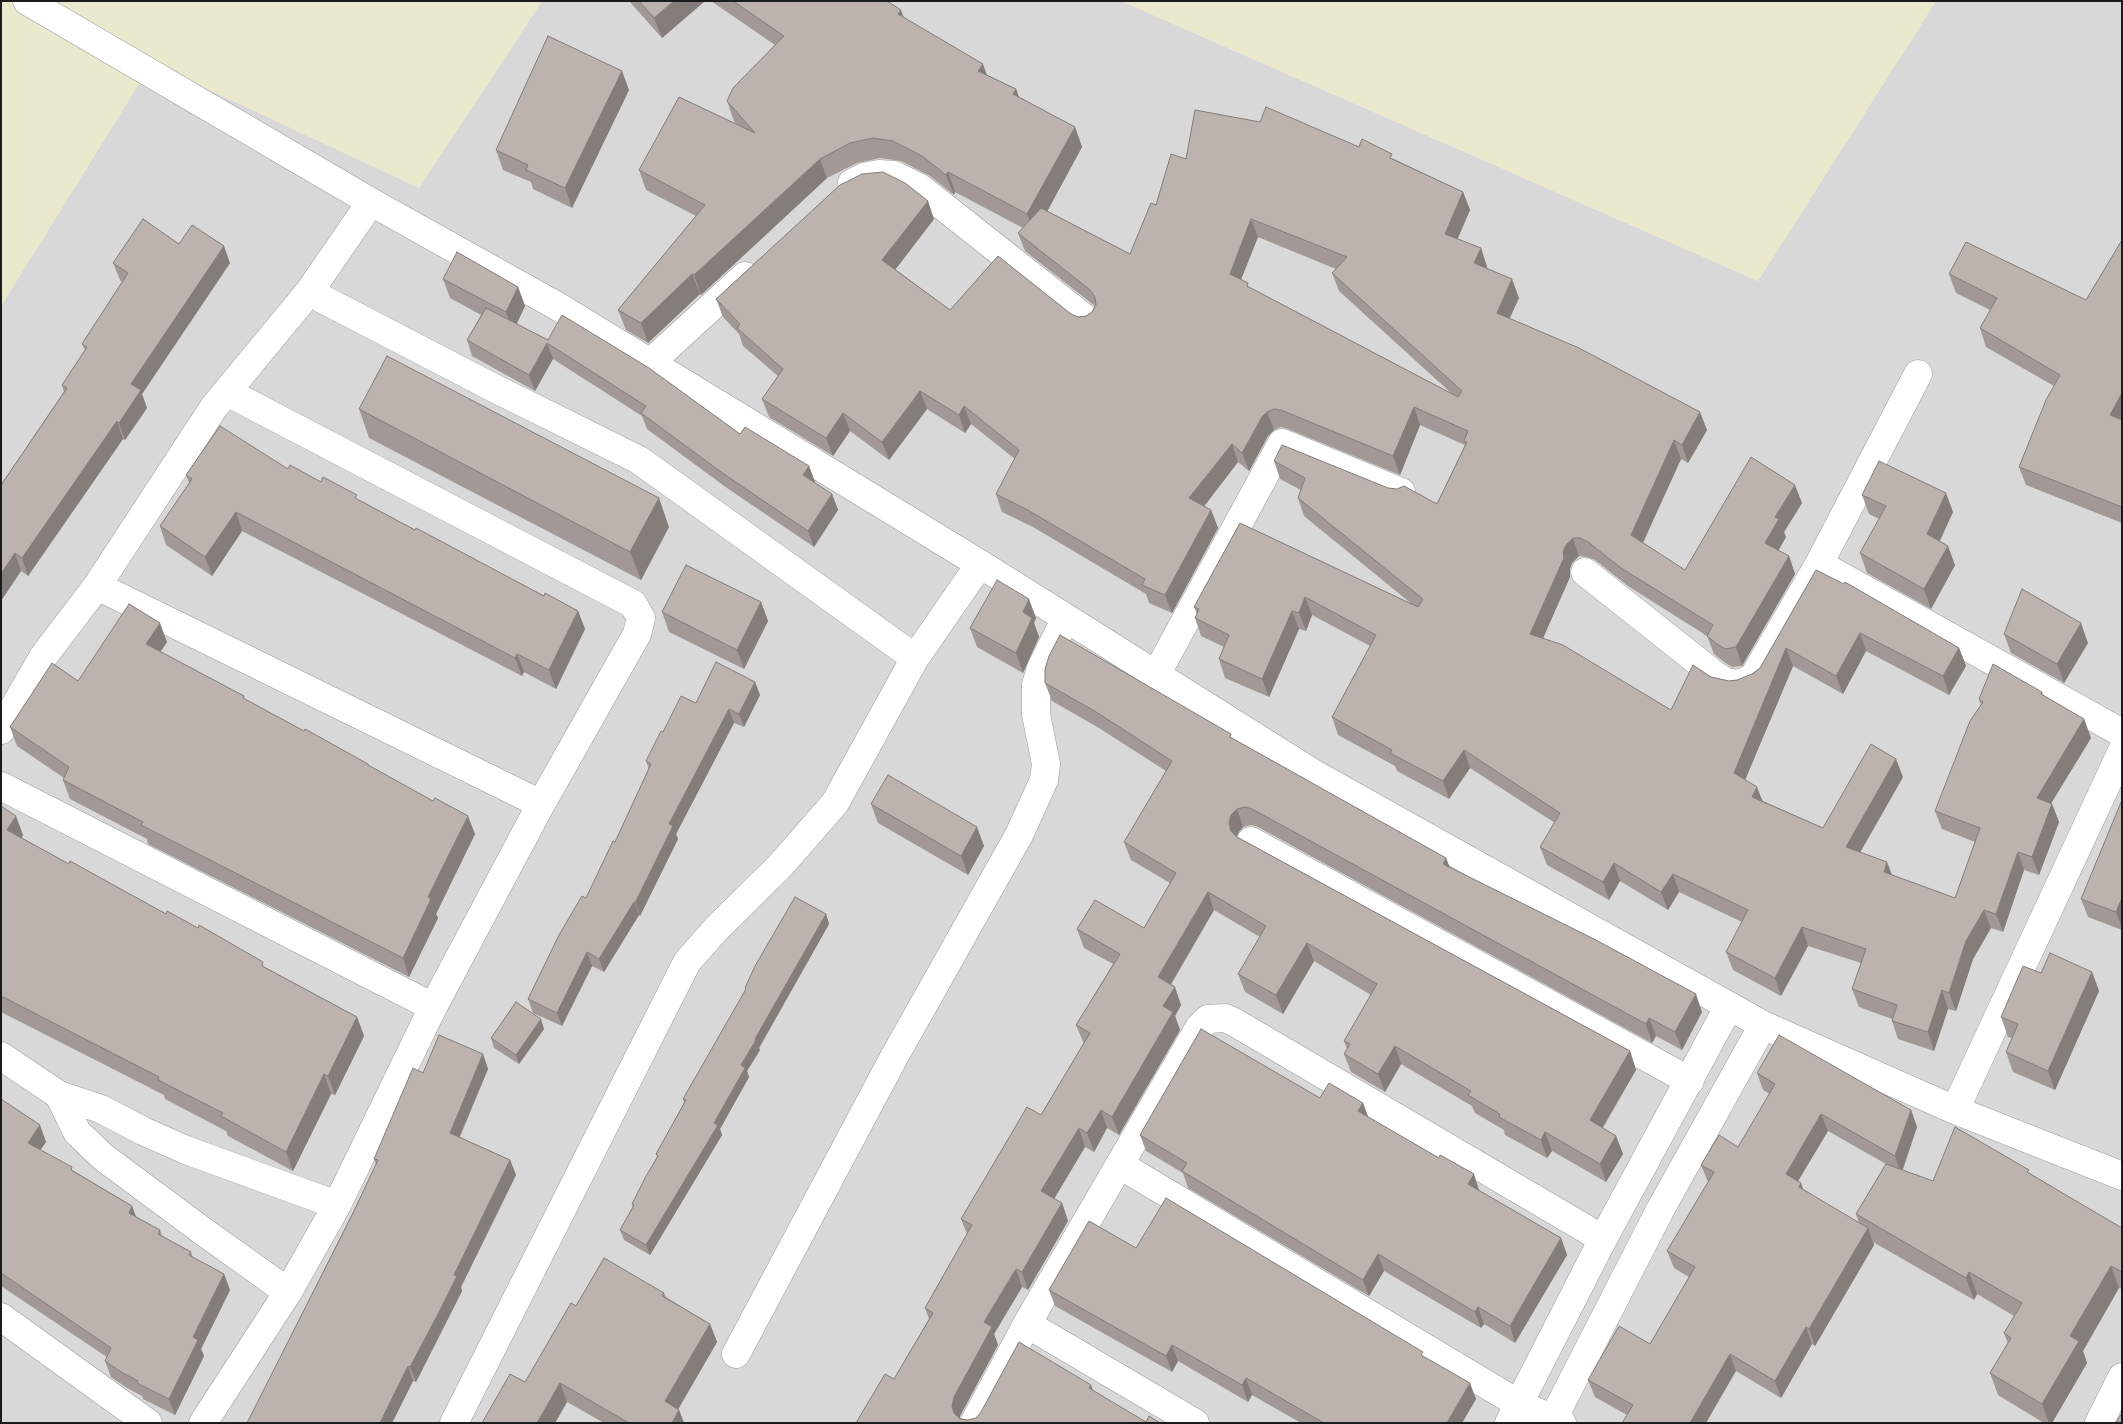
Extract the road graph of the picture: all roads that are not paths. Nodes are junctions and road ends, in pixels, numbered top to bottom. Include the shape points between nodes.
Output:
1 (27, 1) edge
2 (831, 196) edge
3 (371, 202) junction
4 (766, 256) edge
5 (309, 292) junction
6 (1087, 320) edge
7 (650, 363) junction
8 (1918, 374) dead end
9 (227, 392) junction
10 (1401, 492) edge
11 (980, 564) junction
12 (1819, 564) junction
13 (1585, 572) dead end
14 (97, 586) junction
15 (1066, 618) junction
16 (915, 658) junction
17 (1156, 675) junction
18 (1, 730) edge
19 (2122, 733) edge
20 (2122, 751) edge
21 (1, 786) edge
22 (541, 804) junction
23 (1251, 841) dead end
24 (1730, 1006) junction
25 (433, 1007) junction
26 (1763, 1025) junction
27 (1, 1056) edge
28 (1690, 1081) junction
29 (59, 1095) junction
30 (1955, 1110) junction
31 (1120, 1165) junction
32 (2122, 1176) edge
33 (336, 1205) junction
34 (1603, 1239) junction
35 (288, 1292) junction
36 (1, 1317) edge
37 (1027, 1324) junction
38 (736, 1354) dead end
39 (2122, 1377) edge
40 (1514, 1413) edge
41 (1556, 1421) edge
42 (148, 1423) edge
43 (203, 1423) edge
44 (454, 1423) edge
45 (974, 1423) edge
46 (1195, 1423) edge
47 (2098, 1423) edge

1 - 3 street
2 - 6 street via 864,177 894,174 920,188
3 - 5 street
3 - 7 street via 557,306
4 - 7 street
5 - 9 street
5 - 16 street via 492,388 639,460
7 - 11 street
8 - 12 street
9 - 14 street
9 - 22 street via 633,604 641,618 637,634
10 - 17 street via 1282,443
11 - 15 street
11 - 16 street
12 - 13 street via 1753,678 1738,684 1726,682 1715,675
12 - 19 street
14 - 18 street via 43,657
14 - 22 street
15 - 17 street
15 - 38 street via 1041,668 1036,686 1036,714 1046,764 1044,780 1020,835 893,1060
16 - 44 street via 836,803 687,962
17 - 24 street via 1316,775
20 - 30 street
21 - 25 street
22 - 25 street
23 - 28 street
24 - 26 street
24 - 28 street
25 - 33 street
26 - 30 street
26 - 41 street via 1660,1210
27 - 29 street
28 - 34 street
29 - 33 street via 101,1109 186,1150
29 - 35 street via 77,1132 103,1157
30 - 32 street
31 - 34 street via 1200,1028 1208,1019 1225,1018
31 - 37 street
31 - 40 street
33 - 35 street
34 - 40 street
35 - 43 street
36 - 42 street
37 - 45 street
37 - 46 street
39 - 47 street
40 - 41 street

